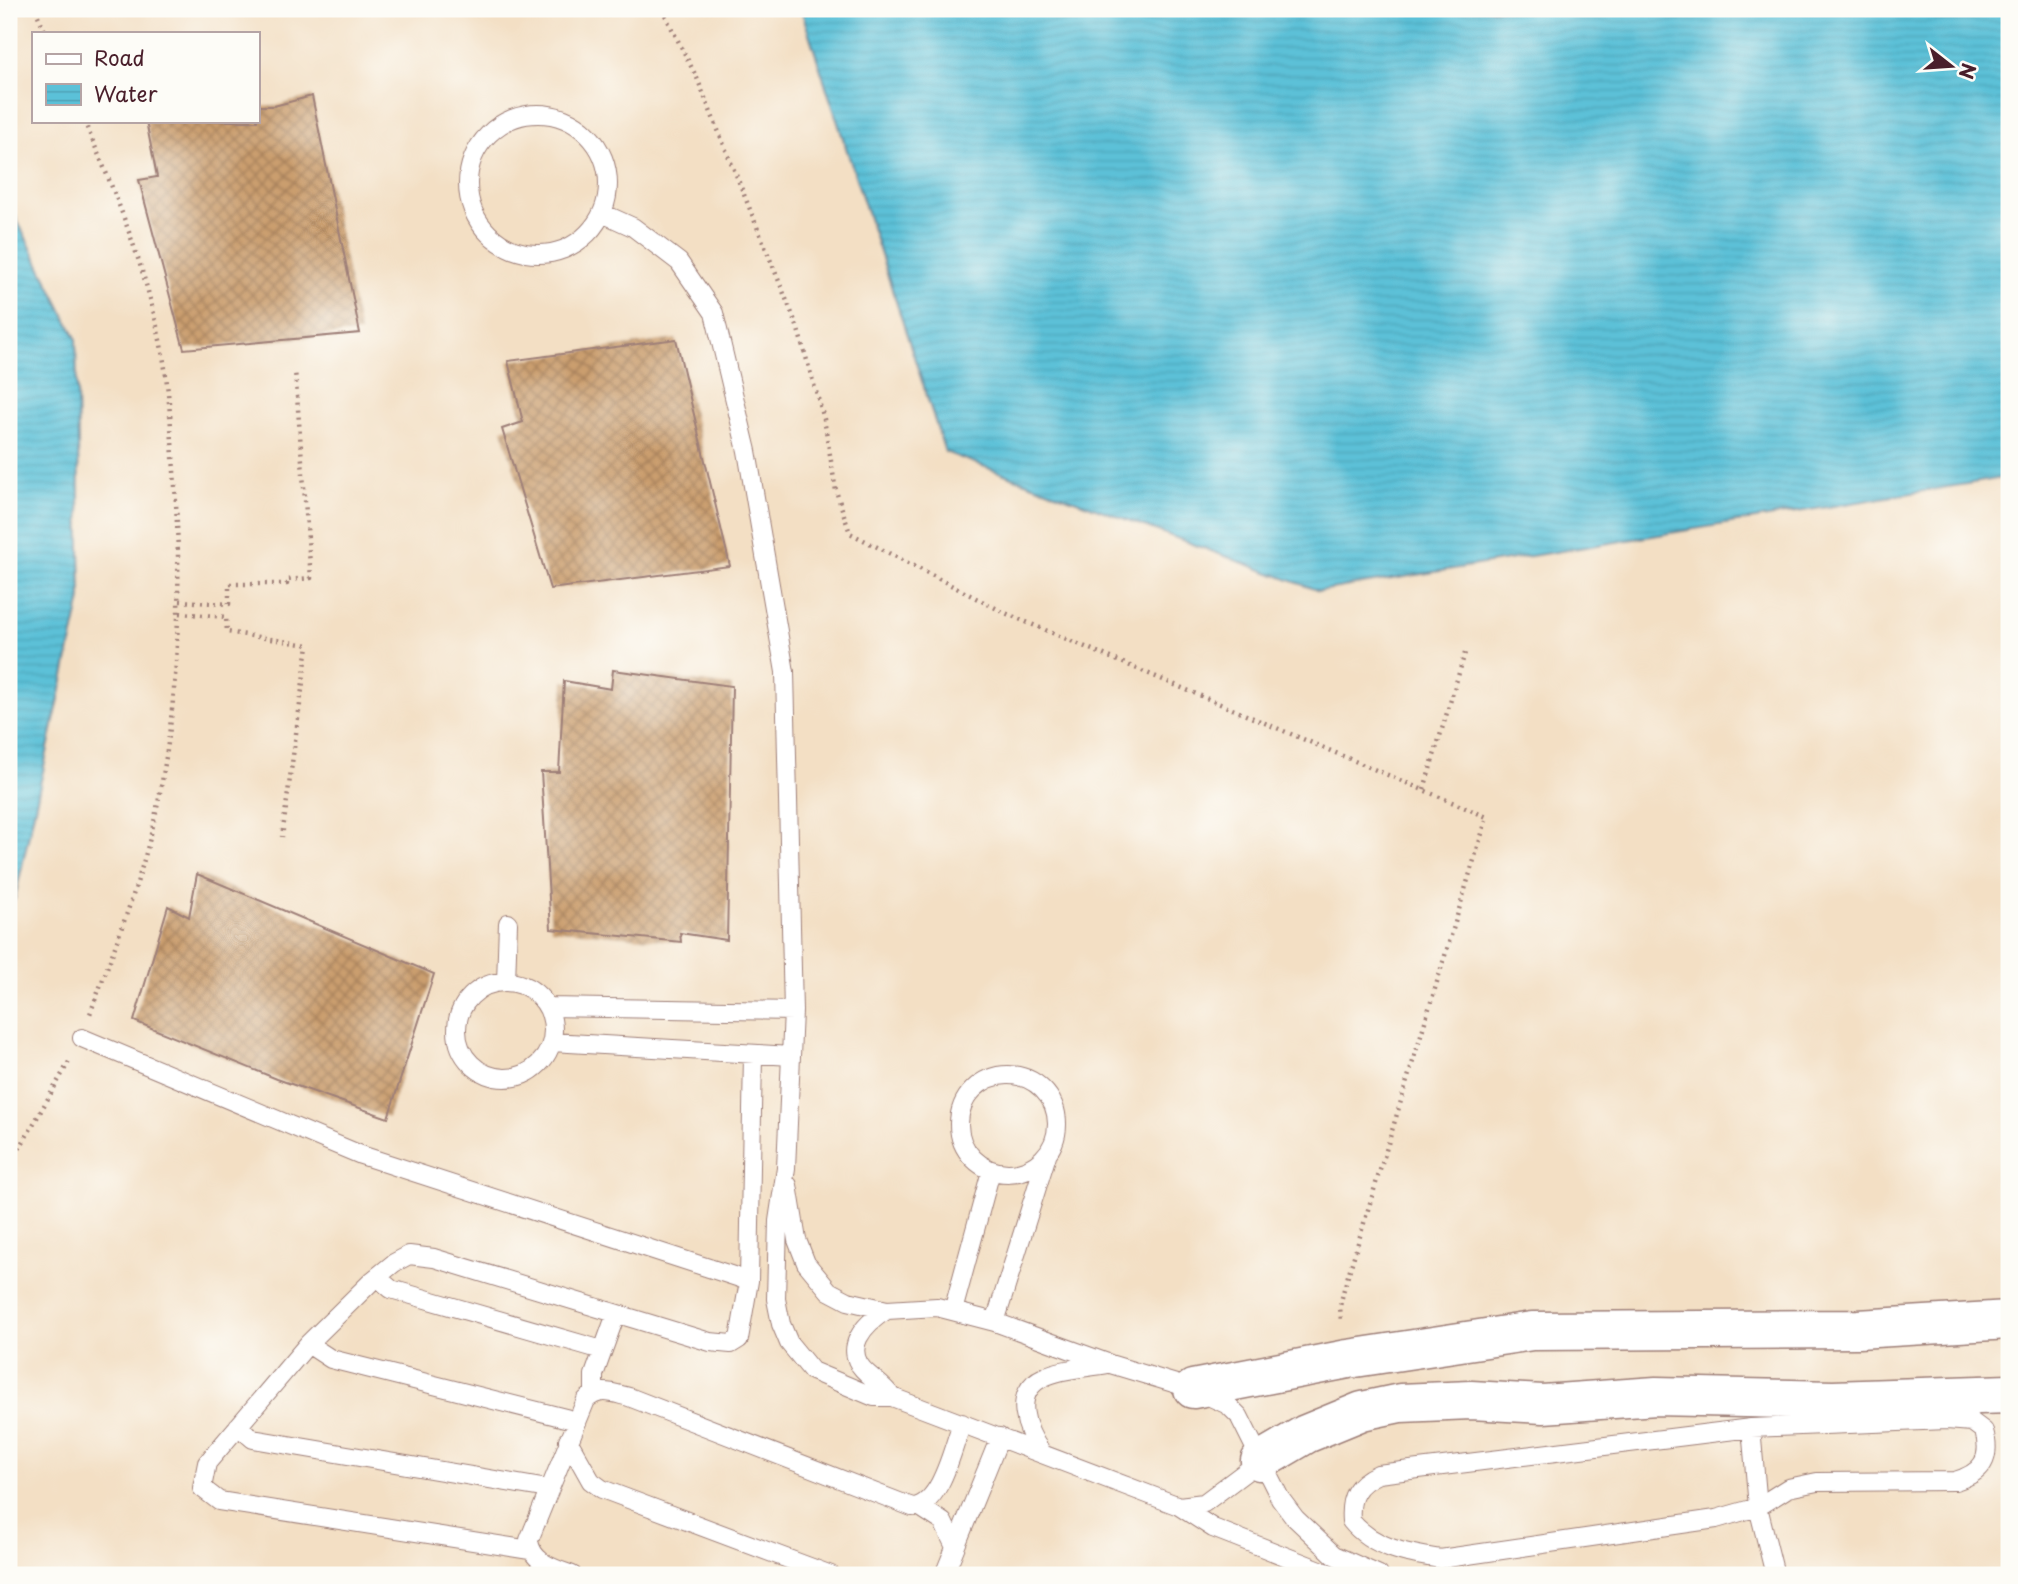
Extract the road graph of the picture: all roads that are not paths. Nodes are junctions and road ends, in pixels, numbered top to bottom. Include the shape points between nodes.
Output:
1 (602, 213) junction
2 (508, 923) dead end
3 (506, 982) junction
4 (548, 1007) junction
5 (793, 1011) junction
6 (82, 1038) road end
7 (552, 1042) junction
8 (753, 1054) junction
9 (791, 1056) junction
10 (1047, 1155) junction
11 (786, 1168) junction
12 (991, 1171) junction
13 (377, 1277) junction
14 (748, 1281) junction
15 (887, 1310) junction
16 (953, 1311) junction
17 (616, 1314) junction
18 (2009, 1320) edge
19 (995, 1322) junction
20 (308, 1344) junction
21 (602, 1350) junction
22 (1110, 1364) junction
23 (1193, 1389) junction
24 (594, 1393) junction
25 (2009, 1394) edge
26 (892, 1397) junction
27 (577, 1421) junction
28 (962, 1423) junction
29 (238, 1426) junction
30 (1751, 1428) junction
31 (1000, 1437) junction
32 (569, 1440) junction
33 (1042, 1453) junction
34 (1260, 1461) junction
35 (548, 1489) junction
36 (1179, 1506) junction
37 (920, 1507) junction
38 (1758, 1507) junction
39 (955, 1547) junction
40 (530, 1550) junction
41 (572, 1575) edge
42 (831, 1575) edge
43 (944, 1575) edge
44 (1333, 1575) edge
45 (1379, 1575) edge
46 (1775, 1575) edge

1 - 1 lane via 574,245 535,255 514,251 497,242 473,210 469,180 477,151 488,135 523,115 561,118 579,127 603,157 608,195
1 - 5 lane via 633,227 679,262 714,313 741,426 785,672
2 - 3 lane
3 - 4 lane via 533,990
3 - 7 lane via 477,991 462,1009 457,1043 463,1054 478,1071 500,1079 523,1076 541,1063
4 - 5 lane
4 - 7 lane
5 - 9 lane
6 - 14 lane via 361,1155
7 - 8 lane
8 - 9 lane
8 - 14 lane
9 - 11 lane
10 - 12 lane via 1022,1171
10 - 12 lane via 1057,1126 1049,1097 1025,1078 995,1077 970,1094 959,1123 967,1152
10 - 19 lane
11 - 15 lane via 797,1240 816,1279 848,1301
11 - 26 lane via 778,1221 776,1299 789,1343 812,1371 874,1397
12 - 16 lane
13 - 17 lane via 409,1255 434,1258
13 - 20 lane
13 - 21 lane via 391,1289
14 - 17 lane via 740,1339 731,1344
15 - 16 lane via 937,1307
15 - 26 lane via 862,1328 857,1351 868,1374 881,1381
16 - 19 lane
17 - 21 lane
18 - 23 street via 1858,1329 1532,1331
19 - 22 lane
20 - 27 lane via 331,1359
20 - 29 lane
21 - 24 lane
22 - 23 lane
22 - 33 lane via 1046,1375 1031,1388 1023,1416 1027,1432
23 - 34 lane via 1228,1405
24 - 27 lane
24 - 37 lane via 629,1397
25 - 34 street via 1400,1403 1362,1411 1306,1434
26 - 28 lane
27 - 32 lane
28 - 31 lane
28 - 37 lane via 938,1488
29 - 35 lane via 253,1439
29 - 40 lane via 207,1463 202,1488 219,1501
30 - 38 lane
30 - 38 lane via 1947,1420 1972,1422 1984,1431 1988,1444 1984,1465 1955,1481 1818,1482 1788,1488
30 - 38 lane via 1378,1474 1364,1480 1353,1493 1350,1514 1359,1531 1373,1540 1440,1559 1716,1519
31 - 33 lane
31 - 39 lane
32 - 35 lane
32 - 42 lane via 591,1481 601,1489
33 - 36 lane
34 - 36 lane via 1204,1503
34 - 45 lane via 1280,1498 1309,1532 1334,1555
35 - 40 lane via 532,1529
36 - 44 lane via 1213,1528
37 - 39 lane via 943,1522
38 - 46 lane
39 - 43 lane
40 - 41 lane via 537,1559

